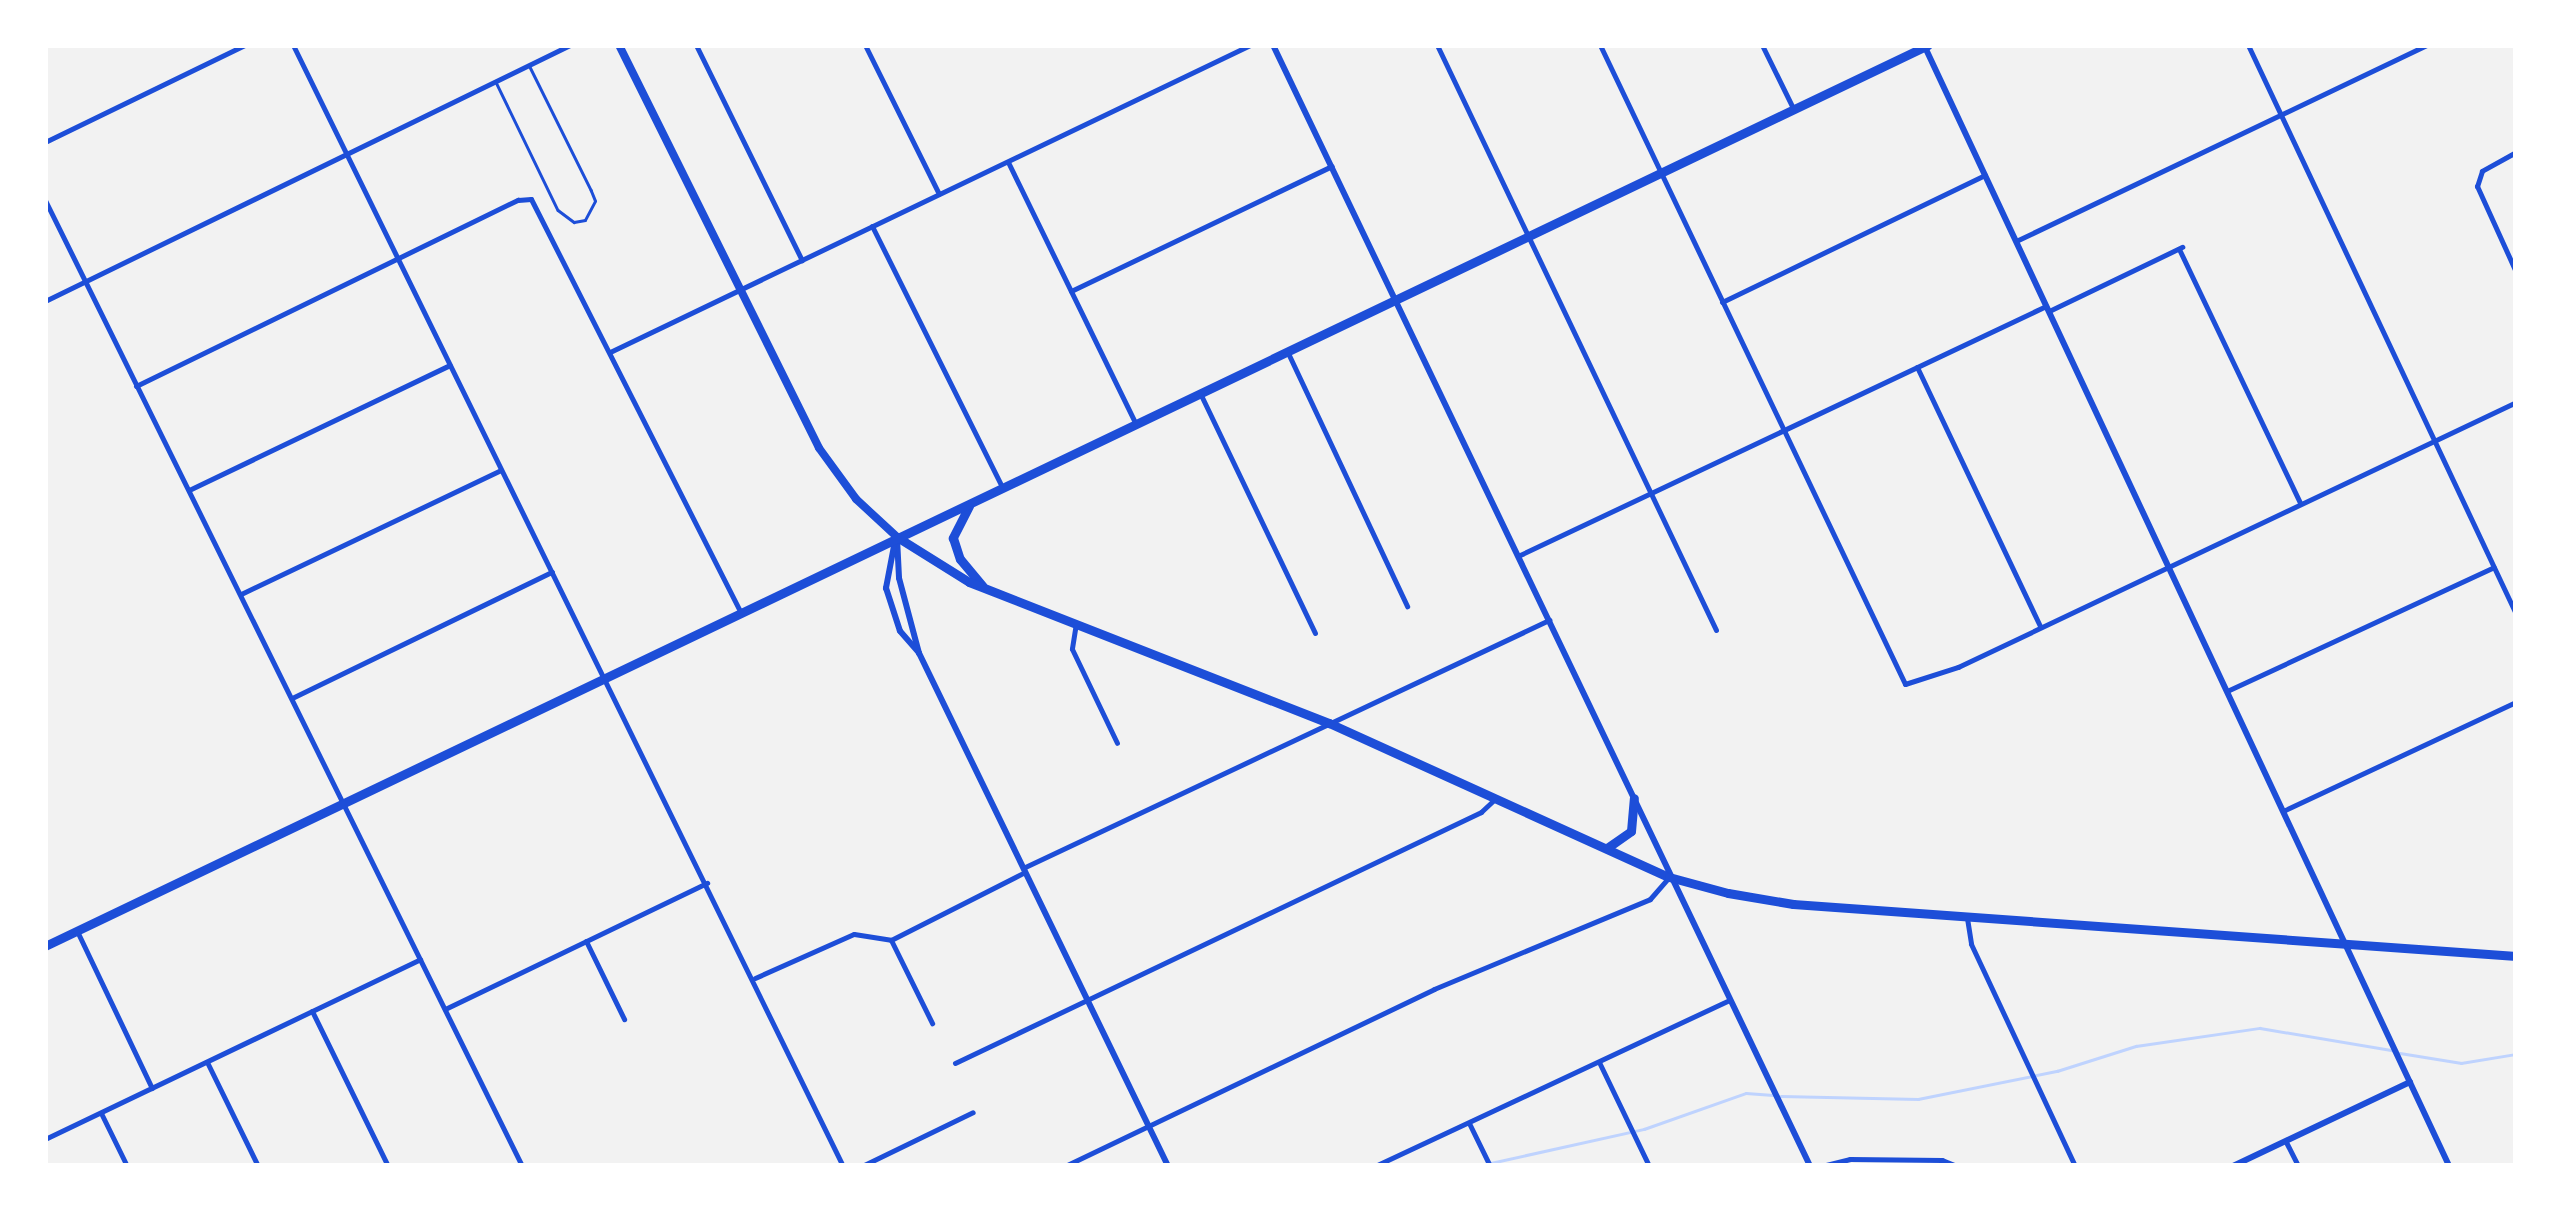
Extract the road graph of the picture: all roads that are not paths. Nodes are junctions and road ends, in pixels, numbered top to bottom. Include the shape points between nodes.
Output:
1 (245, 45) edge
2 (293, 45) edge
3 (570, 45) edge
4 (619, 45) edge
5 (696, 45) edge
6 (865, 45) edge
7 (1250, 45) edge
8 (1273, 45) edge
9 (1436, 45) edge
10 (1600, 45) edge
11 (1762, 45) edge
12 (2248, 45) edge
13 (2428, 45) edge
14 (1926, 46) edge
15 (528, 65) junction
16 (495, 81) junction
17 (1793, 108) junction
18 (2281, 115) junction
19 (45, 142) edge
20 (2516, 152) edge
21 (346, 154) junction
22 (1007, 162) junction
23 (1332, 166) junction
24 (1662, 173) junction
25 (1985, 174) junction
26 (940, 194) junction
27 (45, 200) edge
28 (872, 226) junction
29 (1528, 235) junction
30 (2016, 241) junction
31 (397, 260) junction
32 (802, 260) junction
33 (2516, 272) edge
34 (85, 282) junction
35 (740, 291) junction
36 (1071, 291) junction
37 (1396, 298) junction
38 (45, 301) edge
39 (1722, 302) junction
40 (2048, 309) junction
41 (1287, 351) junction
42 (610, 352) junction
43 (450, 365) junction
44 (1917, 367) junction
45 (136, 386) junction
46 (1200, 393) junction
47 (2516, 402) edge
48 (1136, 424) junction
49 (1783, 432) junction
50 (2434, 441) junction
51 (502, 470) junction
52 (1002, 487) junction
53 (189, 490) junction
54 (1652, 495) junction
55 (976, 499) junction
56 (2300, 504) junction
57 (896, 537) junction
58 (1520, 555) junction
59 (2169, 565) junction
60 (2494, 567) junction
61 (552, 572) junction
62 (989, 591) junction
63 (241, 594) junction
64 (1407, 606) dead end
65 (742, 614) junction
66 (2516, 614) edge
67 (1550, 620) junction
68 (1076, 623) junction
69 (2040, 627) junction
70 (1716, 630) dead end
71 (1315, 633) dead end
72 (919, 653) junction
73 (604, 678) junction
74 (2228, 691) junction
75 (292, 698) junction
76 (2516, 702) edge
77 (1329, 723) junction
78 (1118, 743) dead end
79 (1497, 796) junction
80 (1634, 798) junction
81 (344, 804) junction
82 (2283, 811) junction
83 (1606, 848) junction
84 (1024, 870) junction
85 (1669, 877) junction
86 (707, 883) junction
87 (1967, 918) junction
88 (77, 931) junction
89 (586, 940) junction
90 (891, 940) junction
91 (2346, 945) junction
92 (45, 946) edge
93 (2516, 956) edge
94 (420, 958) junction
95 (755, 978) junction
96 (1086, 997) junction
97 (1731, 1000) junction
98 (445, 1010) junction
99 (312, 1011) junction
100 (624, 1019) dead end
101 (932, 1023) dead end
102 (207, 1062) junction
103 (1599, 1062) junction
104 (955, 1063) dead end
105 (2410, 1082) junction
106 (152, 1088) junction
107 (973, 1112) dead end
108 (101, 1113) junction
109 (1469, 1123) junction
110 (1148, 1124) junction
111 (45, 1140) edge
112 (2286, 1142) junction
113 (1956, 1164) edge
114 (127, 1166) edge
115 (258, 1166) edge
116 (388, 1166) edge
117 (522, 1166) edge
118 (843, 1166) edge
119 (862, 1166) edge
120 (1065, 1166) edge
121 (1168, 1166) edge
122 (1375, 1166) edge
123 (1490, 1166) edge
124 (1649, 1166) edge
125 (1810, 1166) edge
126 (1822, 1166) edge
127 (2075, 1166) edge
128 (2233, 1166) edge
129 (2298, 1166) edge
130 (2449, 1166) edge

1 - 19 street
2 - 21 street
3 - 15 street
4 - 35 main road
5 - 32 street
6 - 26 street
7 - 22 street
8 - 23 street
9 - 29 street
10 - 24 street
11 - 17 street
12 - 18 street
13 - 18 street
14 - 17 main road
14 - 25 street
15 - 16 street
15 - 16 lane via 595,201 585,220 574,222 558,210
16 - 21 street
17 - 24 main road
18 - 30 street
18 - 50 street
20 - 33 street via 2482,171 2477,186
21 - 31 street
21 - 34 street
22 - 26 street
22 - 36 street
23 - 36 street
23 - 37 street
24 - 29 main road
24 - 39 street
25 - 30 street
25 - 39 street
26 - 28 street
27 - 34 street
28 - 32 street
28 - 52 street
29 - 37 main road
29 - 54 street
30 - 40 street
31 - 42 street via 530,200
31 - 43 street
31 - 45 street
32 - 35 street
34 - 38 street
34 - 45 street
35 - 42 street
35 - 57 main road via 819,448 856,499
36 - 48 street
37 - 41 main road
37 - 58 street
39 - 49 street
40 - 44 street
40 - 56 street via 2181,248
40 - 59 street
41 - 46 main road
41 - 64 street
42 - 65 street
43 - 51 street
43 - 53 street
44 - 49 street
44 - 69 street
45 - 53 street
46 - 48 main road
46 - 71 street
47 - 50 street
48 - 52 main road
49 - 54 street
49 - 69 street via 1905,684 1927,682
50 - 56 street
50 - 60 street
51 - 61 street
51 - 63 street
52 - 55 main road
53 - 63 street
54 - 58 street
54 - 70 street
55 - 57 main road
55 - 62 main road via 953,538 965,567
56 - 59 street
57 - 62 main road
57 - 65 main road
57 - 72 street via 898,578
57 - 72 street via 886,588 900,630
58 - 67 street
59 - 69 street
59 - 74 street
60 - 66 street
60 - 74 street
61 - 73 street
61 - 75 street
62 - 68 main road
63 - 75 street
65 - 73 main road
67 - 77 street
67 - 80 street
68 - 77 main road
68 - 78 street via 1072,649
72 - 84 street
73 - 81 main road
73 - 86 street
74 - 82 street
75 - 81 street
76 - 82 street
77 - 79 main road
77 - 84 street
79 - 83 main road
79 - 96 street via 1481,812
80 - 83 main road via 1631,832
80 - 85 street
81 - 88 main road
81 - 94 street
82 - 91 street
83 - 85 main road
84 - 90 street
84 - 96 street
85 - 87 main road via 1779,903
85 - 97 street
85 - 110 street via 1650,899 1434,990
86 - 89 street
86 - 95 street
87 - 91 main road
87 - 127 street via 1971,944
88 - 92 main road
88 - 106 street
89 - 98 street
89 - 100 street
90 - 95 street via 854,934
90 - 101 street
91 - 93 main road
91 - 105 street
94 - 98 street
94 - 99 street
95 - 118 street
96 - 104 street
96 - 110 street
97 - 103 street
97 - 125 street
98 - 117 street
99 - 102 street
99 - 116 street
102 - 106 street
102 - 115 street
103 - 109 street
103 - 124 street
105 - 112 street
105 - 130 street
106 - 108 street
107 - 119 street
108 - 111 street
108 - 114 street
109 - 122 street
109 - 123 street
110 - 120 street
110 - 121 street
112 - 128 street
112 - 129 street
113 - 126 street via 1850,1159

